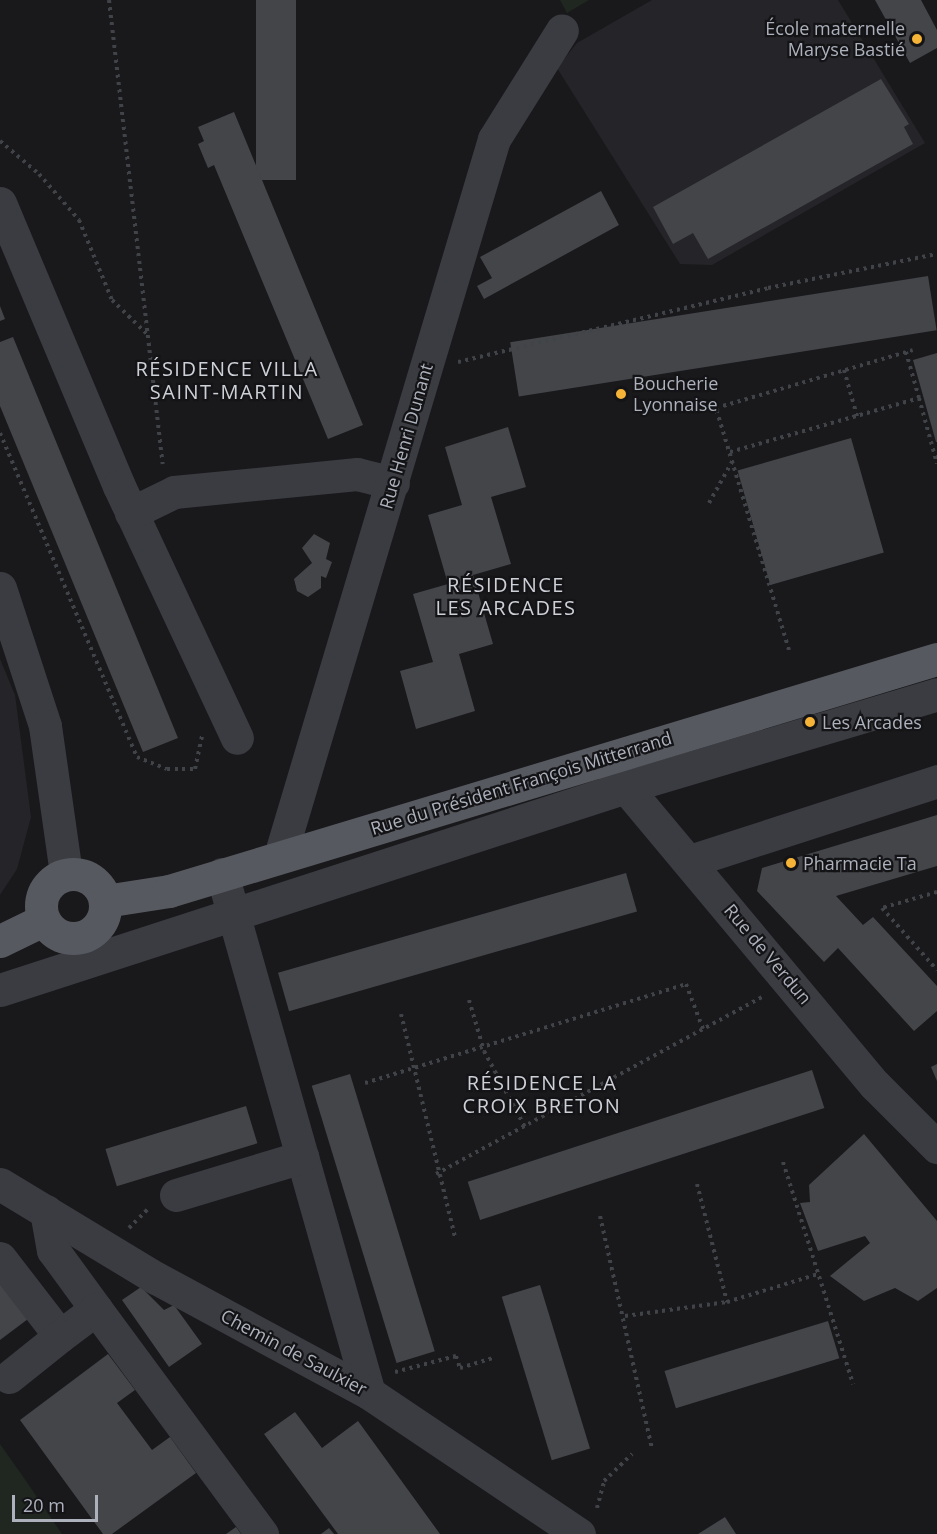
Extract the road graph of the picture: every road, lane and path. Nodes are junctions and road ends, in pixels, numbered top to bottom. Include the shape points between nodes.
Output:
1 (562, 30) dead end
2 (0, 141) edge
3 (0, 202) edge
4 (937, 254) edge
5 (149, 336) dead end
6 (913, 350) dead end
7 (906, 352) junction
8 (425, 370) junction
9 (844, 370) junction
10 (918, 398) junction
11 (857, 416) junction
12 (730, 452) junction
13 (733, 460) junction
14 (937, 464) edge
15 (393, 483) junction
16 (709, 503) dead end
17 (131, 513) junction
18 (0, 588) edge
19 (789, 650) dead end
20 (937, 659) edge
21 (937, 694) edge
22 (237, 738) dead end
23 (601, 758) junction
24 (937, 781) edge
25 (626, 787) junction
26 (280, 856) junction
27 (690, 861) junction
28 (66, 874) junction
29 (222, 874) junction
30 (937, 892) edge
31 (105, 901) junction
32 (234, 917) junction
33 (44, 920) junction
34 (0, 941) edge
35 (70, 951) junction
36 (937, 970) edge
37 (790, 981) junction
38 (0, 990) edge
39 (469, 1000) dead end
40 (402, 1014) dead end
41 (703, 1029) junction
42 (483, 1046) junction
43 (414, 1068) junction
44 (365, 1083) dead end
45 (525, 1127) junction
46 (937, 1147) edge
47 (302, 1157) junction
48 (783, 1162) dead end
49 (436, 1174) junction
50 (0, 1184) edge
51 (697, 1184) dead end
52 (176, 1195) joint
53 (45, 1211) junction
54 (600, 1216) dead end
55 (455, 1238) dead end
56 (110, 1249) junction
57 (0, 1258) edge
58 (818, 1274) junction
59 (727, 1302) junction
60 (96, 1309) junction
61 (625, 1316) junction
62 (60, 1336) junction
63 (492, 1358) dead end
64 (9, 1377) dead end
65 (853, 1384) dead end
66 (367, 1386) junction
67 (651, 1448) dead end
68 (632, 1454) dead end
69 (587, 1524) edge
70 (262, 1534) edge

1 - 8 street, Rue Henri Dunant via 494,139
2 - 5 path via 39,174 79,220 112,300
3 - 17 street
4 - 8 path via 768,288
6 - 7 path
7 - 9 path
7 - 10 path
8 - 15 street, Rue Henri Dunant
9 - 11 path
9 - 12 path via 716,408
10 - 11 path
10 - 14 path
11 - 12 path
12 - 13 path
13 - 16 path
13 - 19 path
15 - 17 street via 357,474 174,492
15 - 26 street, Rue Henri Dunant
17 - 22 street
18 - 28 street via 45,726
20 - 23 main road, Rue du Président François Mitterrand
21 - 25 street
23 - 25 street, Rue de Verdun
23 - 26 main road, Rue du Président François Mitterrand
24 - 27 street
25 - 27 street, Rue de Verdun
25 - 32 street
26 - 29 main road, Rue du Président François Mitterrand
27 - 37 street, Rue de Verdun
28 - 31 main road via 87,876
28 - 33 main road via 44,892
29 - 31 main road, Rue du Président François Mitterrand
29 - 32 street
30 - 36 path via 882,908
31 - 35 main road via 96,928
32 - 35 street
32 - 47 street
33 - 34 main road
33 - 35 main road
35 - 38 street via 39,980
37 - 41 path
37 - 46 street, Rue de Verdun via 875,1085
39 - 42 path
40 - 43 path
41 - 42 path via 686,984
41 - 45 path
42 - 43 path
42 - 45 path
43 - 44 path
43 - 49 path
45 - 49 path
47 - 52 street
47 - 66 street
48 - 58 path
49 - 55 path
50 - 53 street, Chemin de Saulxier
51 - 59 path
52 - 56 path via 140,1216
53 - 56 street, Chemin de Saulxier
53 - 60 street via 53,1250
54 - 61 path
56 - 66 street, Chemin de Saulxier
57 - 62 street
58 - 59 path
58 - 65 path
59 - 61 path
60 - 62 street
60 - 70 street
61 - 67 path
62 - 64 street
63 - 66 path via 460,1368 456,1356
66 - 69 street, Chemin de Saulxier
68 - 69 path via 604,1481

